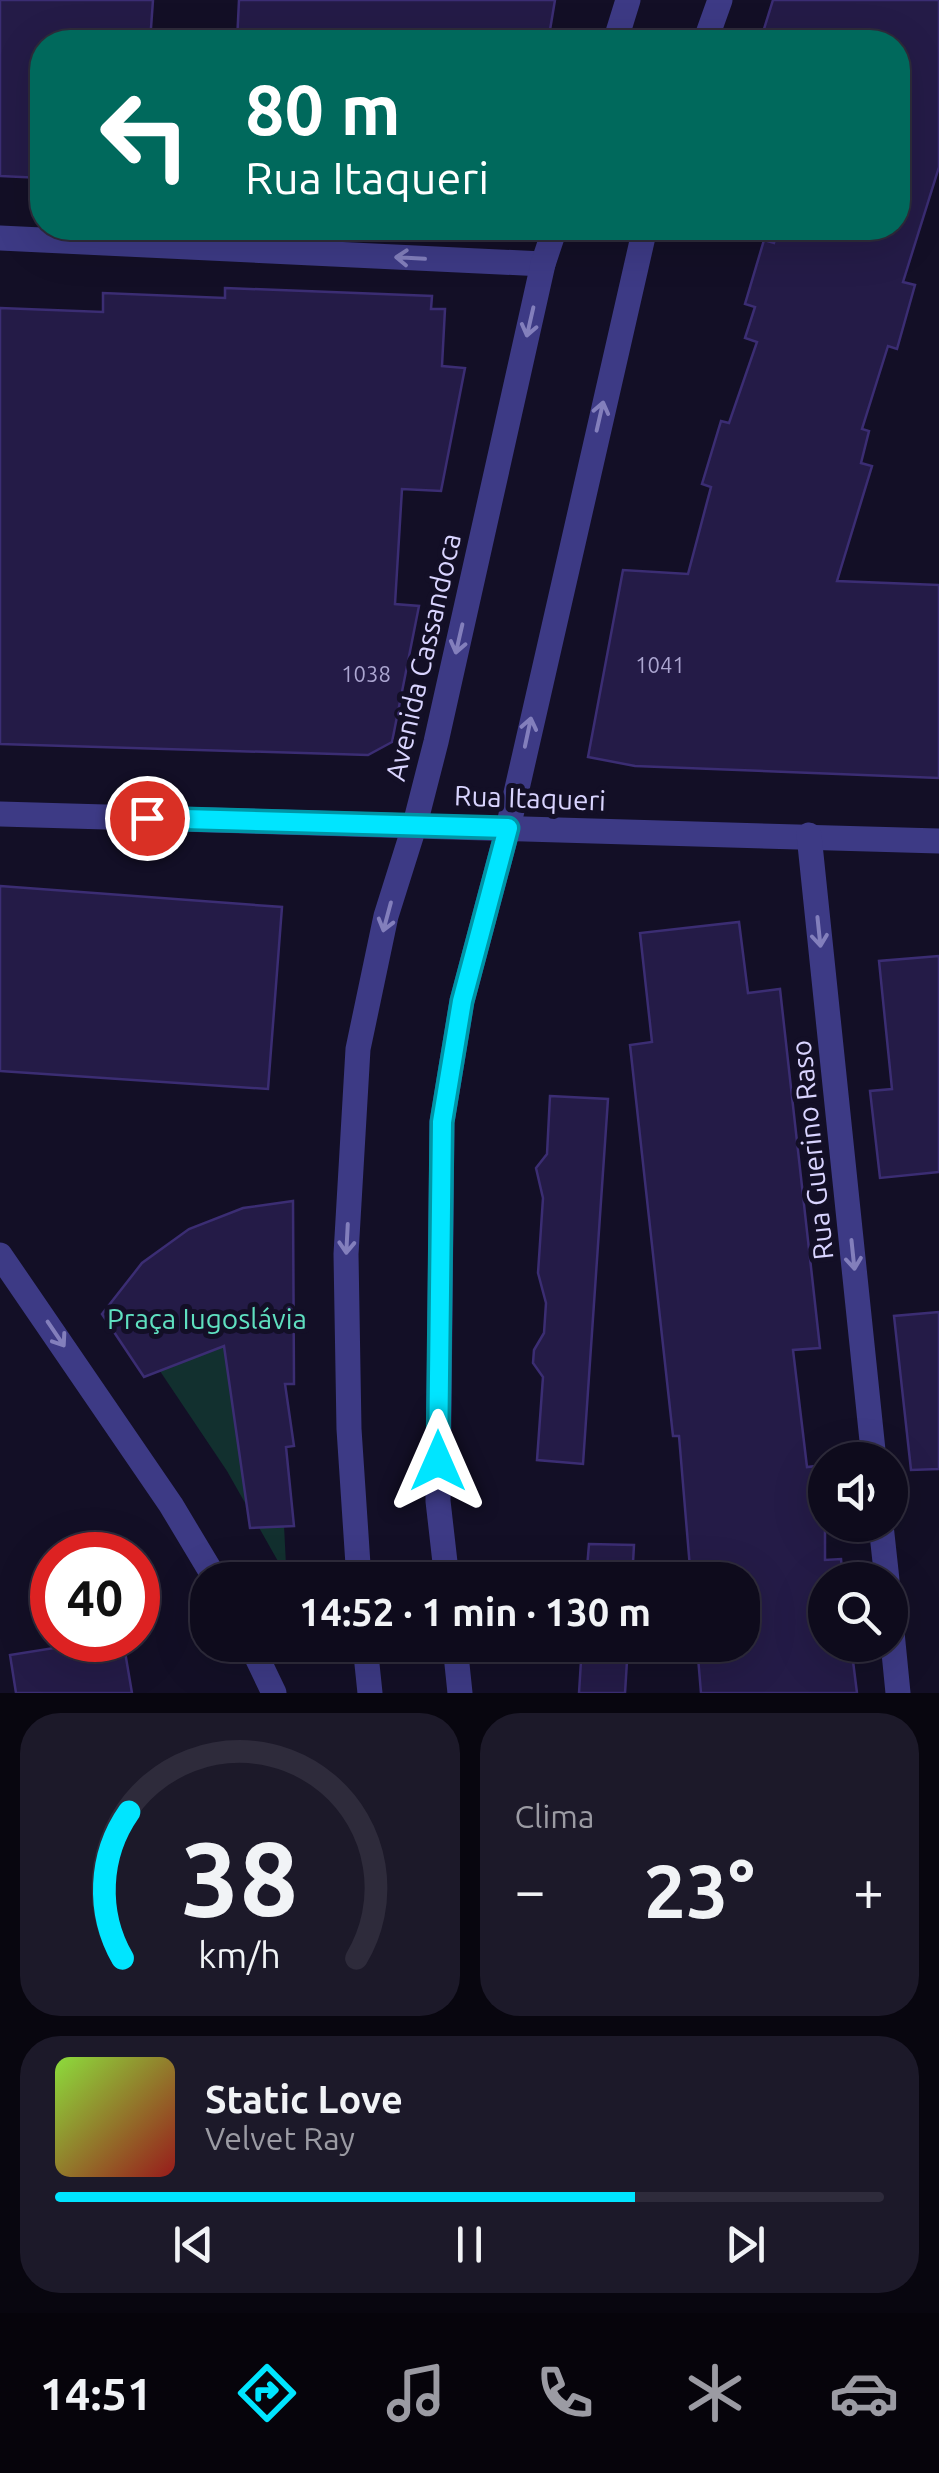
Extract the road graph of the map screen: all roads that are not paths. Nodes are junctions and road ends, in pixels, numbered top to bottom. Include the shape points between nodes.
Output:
1 (628, 0) edge
2 (720, 0) edge
3 (619, 30) edge
4 (709, 30) edge
5 (0, 238) edge
6 (30, 239) edge
7 (42, 240) edge
8 (551, 240) edge
9 (642, 240) edge
10 (543, 264) junction
11 (0, 814) edge
12 (415, 824) junction
13 (508, 828) junction
14 (809, 835) junction
15 (939, 841) edge
16 (0, 1255) edge
17 (872, 1442) edge
18 (205, 1562) edge
19 (359, 1562) edge
20 (445, 1562) edge
21 (259, 1662) edge
22 (367, 1662) edge
23 (457, 1662) edge
24 (895, 1662) edge
25 (274, 1693) edge
26 (370, 1693) edge
27 (460, 1693) edge
28 (898, 1693) edge

1 - 3 street
2 - 4 street
6 -> 5 street
10 -> 7 street
8 - 10 street, Avenida Cassandoca
13 -> 9 street
10 -> 12 street, Avenida Cassandoca
11 - 12 street, Rua Itaqueri
12 - 13 street, Rua Itaqueri
12 -> 19 street, Avenida Cassandoca via 386,916 358,1049 346,1254
13 - 14 street, Rua Itaqueri
13 - 20 street via 462,1001 442,1122 438,1501
14 - 15 street, Rua Itaqueri
14 -> 17 street, Rua Guerino Raso
16 -> 18 street
21 - 25 street
22 - 26 street
23 - 27 street
24 - 28 street

